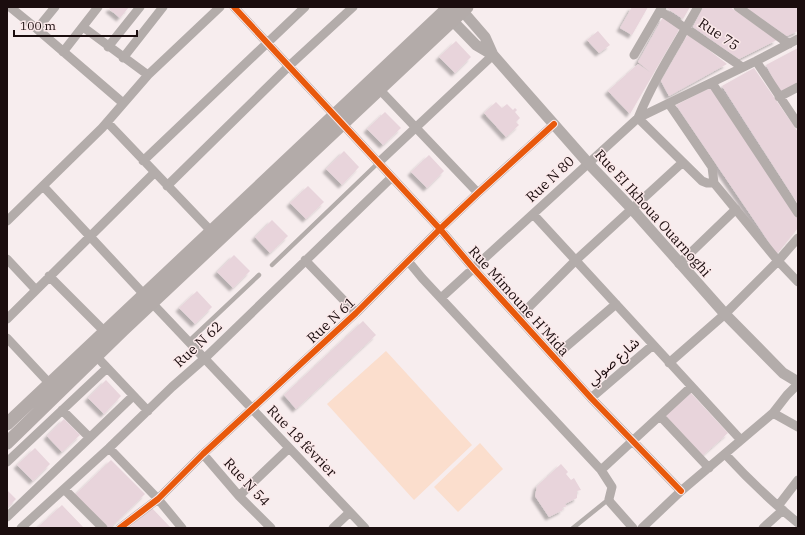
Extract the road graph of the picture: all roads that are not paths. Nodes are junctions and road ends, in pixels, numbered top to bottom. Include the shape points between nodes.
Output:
1 (10, 7) edge
2 (55, 7) edge
3 (98, 7) edge
4 (140, 7) edge
5 (163, 7) edge
6 (220, 7) edge
7 (234, 7) edge
8 (305, 7) edge
9 (353, 7) edge
10 (698, 7) edge
11 (738, 7) edge
12 (463, 8) edge
13 (661, 9) edge
14 (446, 11) edge
15 (83, 27) junction
16 (685, 28) junction
17 (37, 29) junction
18 (798, 39) edge
19 (267, 42) junction
20 (789, 44) junction
21 (108, 47) junction
22 (63, 52) junction
23 (493, 55) junction
24 (634, 55) dead end
25 (123, 58) junction
26 (756, 61) junction
27 (289, 66) junction
28 (742, 67) junction
29 (148, 75) junction
30 (712, 83) junction
31 (798, 87) edge
32 (380, 90) junction
33 (779, 96) junction
34 (123, 103) junction
35 (669, 104) junction
36 (638, 118) junction
37 (339, 120) junction
38 (107, 122) junction
39 (554, 124) junction
40 (798, 124) edge
41 (416, 128) junction
42 (143, 161) junction
43 (683, 162) junction
44 (378, 163) junction
45 (588, 163) junction
46 (154, 173) junction
47 (391, 178) junction
48 (714, 182) junction
49 (42, 186) junction
50 (167, 186) junction
51 (478, 193) junction
52 (632, 209) junction
53 (736, 209) junction
54 (798, 213) edge
55 (532, 214) junction
56 (7, 221) edge
57 (440, 229) junction
58 (211, 231) junction
59 (89, 236) junction
60 (798, 238) edge
61 (7, 259) edge
62 (305, 260) junction
63 (408, 261) junction
64 (575, 261) junction
65 (778, 261) junction
66 (679, 264) junction
67 (272, 265) dead end
68 (473, 268) junction
69 (259, 275) dead end
70 (50, 276) junction
71 (798, 282) edge
72 (36, 290) junction
73 (441, 298) junction
74 (148, 299) junction
75 (616, 304) junction
76 (356, 313) junction
77 (725, 314) junction
78 (518, 318) junction
79 (7, 319) edge
80 (105, 332) junction
81 (7, 338) edge
82 (188, 342) junction
83 (653, 345) junction
84 (96, 357) junction
85 (554, 357) junction
86 (204, 359) junction
87 (669, 363) junction
88 (107, 368) junction
89 (798, 383) edge
90 (50, 384) junction
91 (692, 387) junction
92 (133, 396) junction
93 (591, 398) junction
94 (252, 409) junction
95 (62, 410) junction
96 (148, 411) junction
97 (772, 413) junction
98 (660, 416) junction
99 (8, 422) edge
100 (798, 427) edge
101 (89, 437) junction
102 (740, 439) junction
103 (632, 441) junction
104 (7, 443) edge
105 (109, 448) junction
106 (289, 448) junction
107 (203, 454) junction
108 (725, 454) junction
109 (7, 462) edge
110 (709, 468) junction
111 (601, 470) junction
112 (798, 480) edge
113 (64, 489) junction
114 (680, 491) junction
115 (239, 496) junction
116 (158, 499) junction
117 (609, 499) junction
118 (780, 508) junction
119 (350, 512) junction
120 (7, 517) edge
121 (798, 523) edge
122 (21, 528) edge
123 (103, 528) edge
124 (120, 528) edge
125 (182, 528) edge
126 (271, 528) edge
127 (333, 528) edge
128 (365, 528) edge
129 (573, 528) edge
130 (633, 528) edge
131 (642, 528) edge
132 (763, 528) edge

1 - 17 street
2 - 17 street
3 - 15 street
4 - 21 street
5 - 25 street
6 - 29 street
7 - 19 street, Rue Mimoune H'Mida
8 - 19 street
9 - 27 street
10 - 16 street, Rue N 80
11 - 20 street
12 - 14 main road
12 - 23 street via 485,36
13 - 16 street, Rue 75
13 - 24 street
14 - 23 street via 476,44
14 - 32 main road
14 - 37 main road
15 - 21 street
15 - 22 street
16 - 28 street, Rue 75
16 - 36 street, Rue N 80 via 654,83
17 - 22 street
18 - 20 street
19 - 27 street, Rue Mimoune H'Mida
19 - 42 street
20 - 26 street
21 - 25 street
22 - 34 street
23 - 39 street, Rue EI Ikhoua Ouarnoghi
23 - 41 street
25 - 29 street
26 - 28 street
26 - 33 street
27 - 37 street, Rue Mimoune H'Mida
27 - 50 street
28 - 30 street
29 - 34 street
30 - 35 street
30 - 54 street
31 - 33 street
32 - 37 main road
32 - 41 street
33 - 40 street
34 - 38 street
35 - 36 street
35 - 48 street via 712,168
36 - 43 street
36 - 45 street, Rue N 80
37 - 44 street, Rue Mimoune H'Mida
37 - 58 main road
37 - 74 main road
38 - 42 street
38 - 49 street
39 - 45 street, Rue EI Ikhoua Ouarnoghi
39 - 51 street, Rue N 61
41 - 44 street
41 - 51 street
42 - 46 street
43 - 48 street via 702,181
43 - 52 street
44 - 47 street, Rue Mimoune H'Mida
44 - 67 lane
45 - 52 street, Rue EI Ikhoua Ouarnoghi
45 - 55 street, Rue N 80
46 - 50 street
46 - 59 street
47 - 57 street, Rue Mimoune H'Mida
47 - 62 street, Rue N 62
48 - 53 street
49 - 56 street
49 - 59 street, Rue 18 février
50 - 58 street
51 - 57 street, Rue N 61
52 - 64 street
52 - 66 street, Rue EI Ikhoua Ouarnoghi
53 - 65 street
53 - 66 street
55 - 64 street
55 - 68 street, Rue N 80
57 - 63 street, Rue N 61
57 - 68 street, Rue Mimoune H'Mida
58 - 74 main road
59 - 70 street
59 - 74 street, Rue 18 février
60 - 65 street
61 - 72 street
62 - 76 street
62 - 86 street, Rue N 62
63 - 73 street
63 - 76 street, Rue N 61
64 - 75 street
64 - 78 street
65 - 71 street
65 - 77 street
66 - 77 street, Rue EI Ikhoua Ouarnoghi
68 - 73 street, Rue N 80
68 - 78 street, Rue Mimoune H'Mida
69 - 82 lane
70 - 72 street
70 - 80 street
72 - 79 street
73 - 111 street
74 - 80 main road
74 - 82 street, Rue 18 février
74 - 84 main road
75 - 83 street
75 - 85 street
76 - 94 street, Rue N 61
77 - 87 street
77 - 89 street, Rue EI Ikhoua Ouarnoghi via 783,373
78 - 85 street, Rue Mimoune H'Mida
80 - 90 main road
81 - 90 street
82 - 86 street, Rue 18 février
83 - 87 street
83 - 93 street, شارع صولي
84 - 88 street
84 - 104 main road
85 - 93 street, Rue Mimoune H'Mida
86 - 94 street, Rue 18 février
86 - 96 street, Rue N 62
87 - 91 street
88 - 92 street
88 - 95 street
89 - 97 street
90 - 99 main road
91 - 98 street
91 - 102 street
92 - 96 street
92 - 101 street
93 - 103 street, Rue Mimoune H'Mida
94 - 106 street, Rue 18 février
94 - 107 street, Rue N 61
95 - 101 street
95 - 109 street
96 - 105 street, Rue N 62
97 - 100 street
97 - 102 street
98 - 103 street
98 - 110 street
101 - 120 street
102 - 108 street
103 - 111 street
103 - 114 street, Rue Mimoune H'Mida
105 - 113 street, Rue N 62
105 - 116 street
106 - 115 street
106 - 119 street, Rue 18 février
107 - 115 street, Rue N 54
107 - 116 street, Rue N 61
108 - 110 street
108 - 118 street
110 - 114 street
111 - 117 street via 612,487
112 - 118 street
113 - 122 street, Rue N 62
113 - 123 street
114 - 131 street
115 - 126 street, Rue N 54
116 - 124 street, Rue N 61
116 - 125 street
117 - 129 lane
117 - 130 street
118 - 121 street
118 - 132 street
119 - 127 street
119 - 128 street, Rue 18 février

